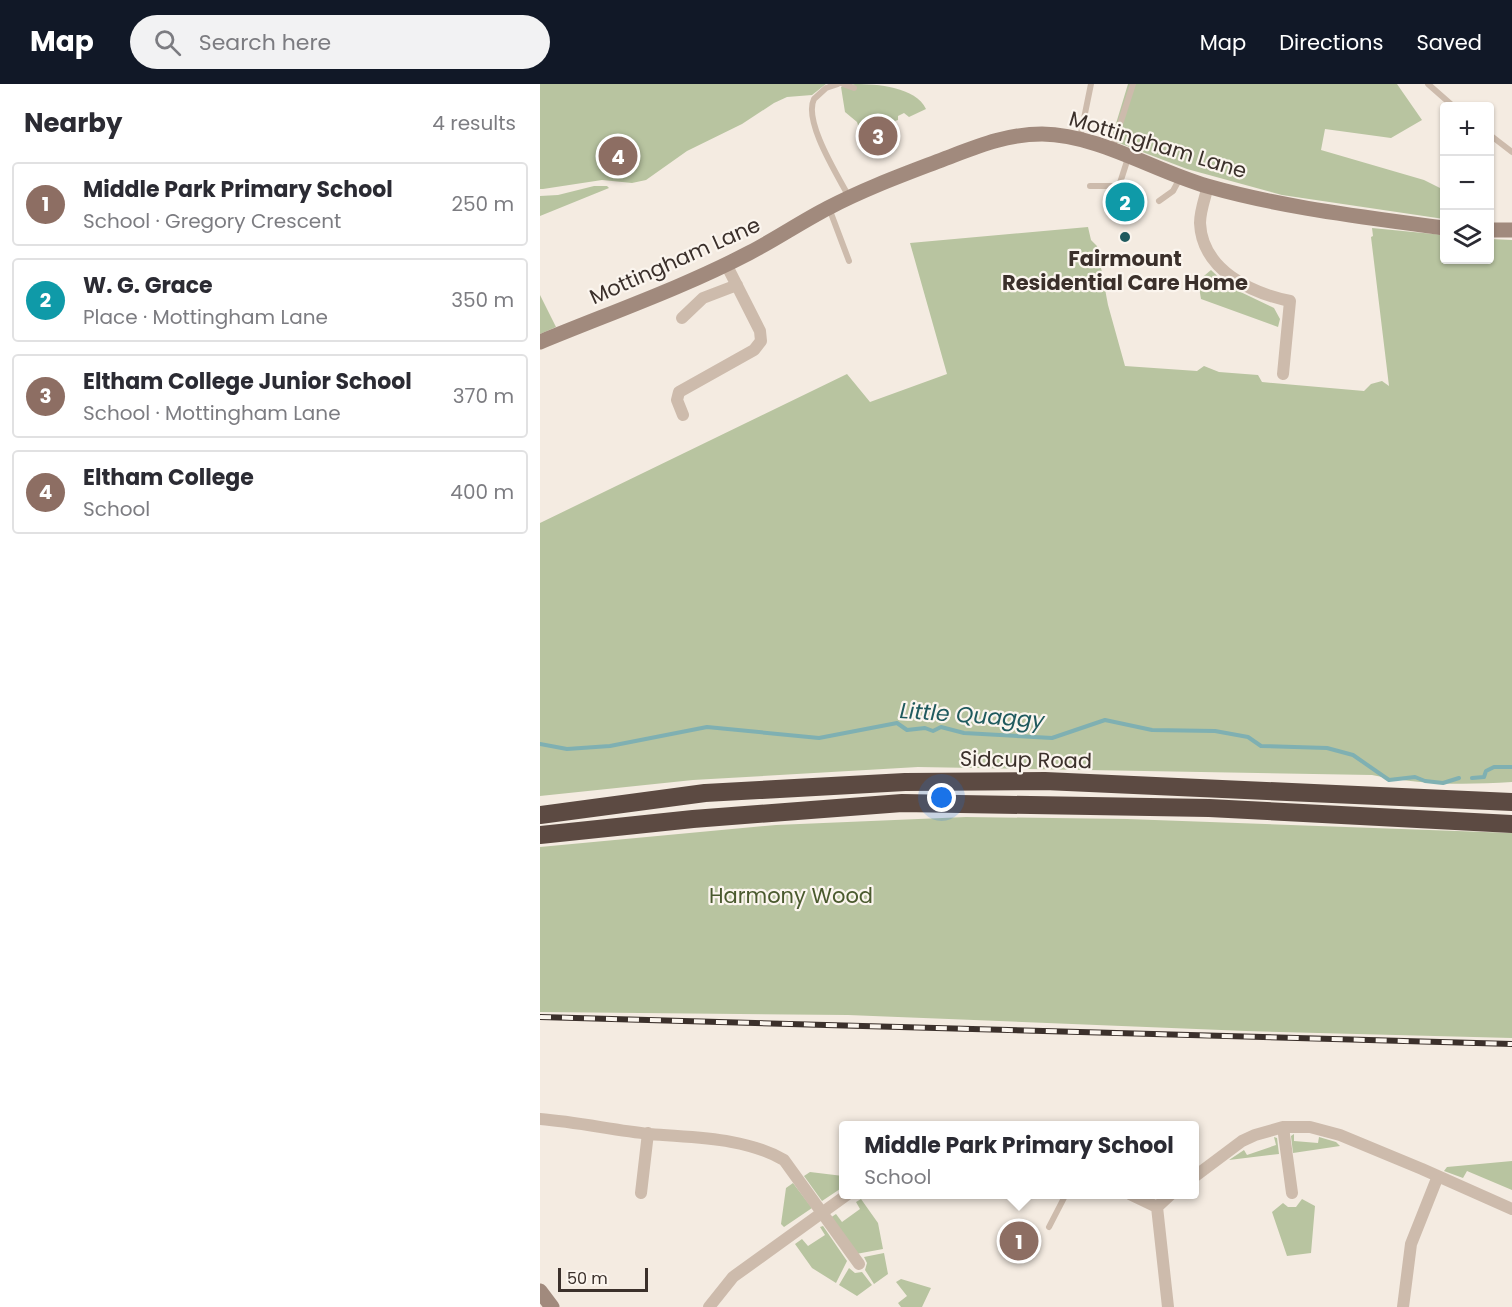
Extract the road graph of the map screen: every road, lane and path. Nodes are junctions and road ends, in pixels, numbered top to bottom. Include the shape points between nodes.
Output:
1 (838, 84) edge
2 (843, 84) edge
3 (1091, 84) edge
4 (1133, 84) edge
5 (1428, 84) edge
6 (854, 88) dead end
7 (1448, 102) edge
8 (1494, 138) edge
9 (1080, 139) junction
10 (1111, 151) junction
11 (1512, 152) edge
12 (1128, 157) junction
13 (1181, 177) junction
14 (1090, 186) dead end
15 (1208, 186) junction
16 (849, 198) junction
17 (1159, 201) dead end
18 (828, 208) junction
19 (1440, 227) edge
20 (1494, 230) edge
21 (1512, 230) edge
22 (849, 261) dead end
23 (726, 264) junction
24 (737, 285) junction
25 (682, 318) dead end
26 (540, 342) edge
27 (1283, 374) dead end
28 (683, 415) dead end
29 (1512, 802) edge
30 (540, 814) edge
31 (1512, 824) edge
32 (540, 835) edge
33 (540, 1119) edge
34 (1283, 1127) junction
35 (648, 1133) junction
36 (1199, 1173) edge
37 (1438, 1176) junction
38 (641, 1193) dead end
39 (1292, 1193) dead end
40 (841, 1199) edge
41 (1063, 1199) edge
42 (1140, 1199) edge
43 (1166, 1199) edge
44 (1157, 1207) junction
45 (1512, 1209) edge
46 (823, 1213) junction
47 (1049, 1227) dead end
48 (859, 1264) dead end
49 (540, 1291) edge
50 (552, 1307) edge
51 (709, 1307) edge
52 (1168, 1307) edge
53 (1403, 1307) edge

1 - 16 lane via 814,99 811,114
2 - 6 lane
3 - 9 lane
4 - 10 lane
5 - 7 lane
8 - 11 lane
9 - 10 street, Mottingham Lane
9 - 16 street, Mottingham Lane via 1044,134 997,139
10 - 12 street, Mottingham Lane
12 - 13 street, Mottingham Lane
12 - 14 lane via 1119,186
13 - 15 street, Mottingham Lane
13 - 17 lane via 1173,191
15 - 19 street, Mottingham Lane via 1335,213
15 - 27 street via 1200,223 1212,256 1226,273 1256,293 1290,301
16 - 18 street, Mottingham Lane
18 - 22 lane
18 - 23 street, Mottingham Lane
20 - 21 street
23 - 24 street
23 - 26 street, Mottingham Lane
24 - 25 street via 703,298
24 - 28 street via 761,341 754,350 680,392 677,400
29 - 30 highway, Sidcup Road via 1045,781 905,782 705,794
31 - 32 highway, Sidcup Road via 1209,808 902,803
33 - 35 street
34 - 36 street via 1242,1141
34 - 37 street via 1324,1130
34 - 39 street
35 - 38 street
35 - 46 street via 711,1138 770,1152 784,1160
37 - 45 street
37 - 53 street via 1412,1244
40 - 46 street
41 - 47 lane
42 - 44 street
43 - 44 street
44 - 52 street
46 - 48 street
46 - 51 street via 733,1277
49 - 50 street

